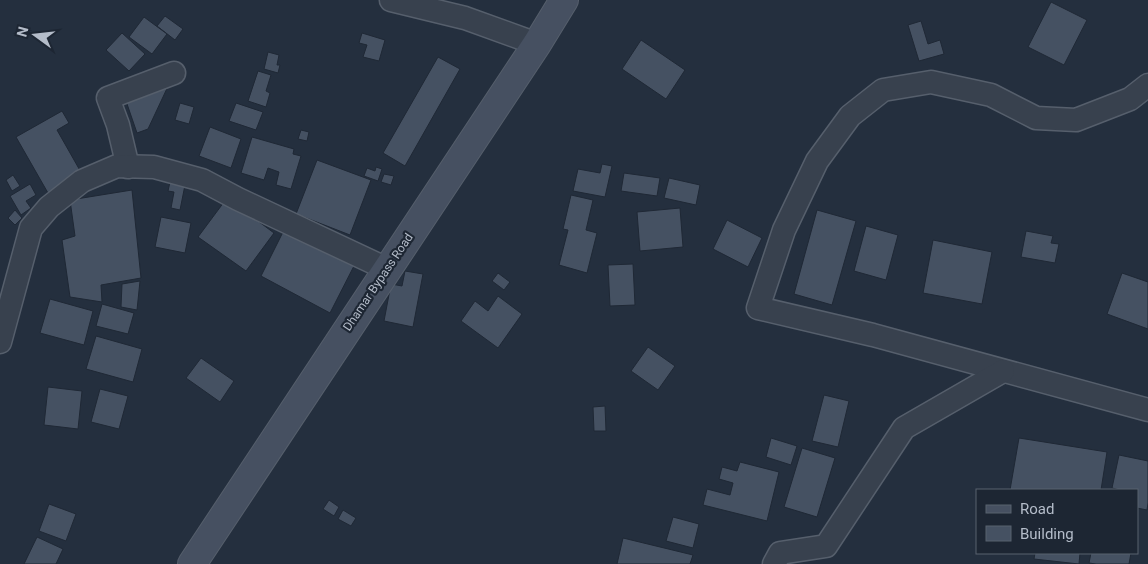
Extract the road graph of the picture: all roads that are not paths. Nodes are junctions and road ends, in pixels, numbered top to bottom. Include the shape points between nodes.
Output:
1 (391, 0) edge
2 (564, 0) edge
3 (537, 44) junction
4 (174, 73) dead end
5 (1148, 85) edge
6 (128, 167) junction
7 (387, 269) junction
8 (0, 342) edge
9 (1003, 371) junction
10 (1148, 410) edge
11 (192, 564) edge
12 (774, 564) edge

1 - 3 street via 465,18
2 - 3 main road, Dhamar Bypass Road
3 - 7 main road, Dhamar Bypass Road
4 - 6 street via 108,98
5 - 9 street via 1130,99 1076,120 1036,118 991,95 931,82 883,90 850,116 817,161 784,230 758,308
6 - 7 street via 154,167 202,180
6 - 8 street via 117,166 82,181 49,206 30,228
7 - 11 main road, Dhamar Bypass Road
9 - 10 street
9 - 12 street via 904,428 826,546 780,553

